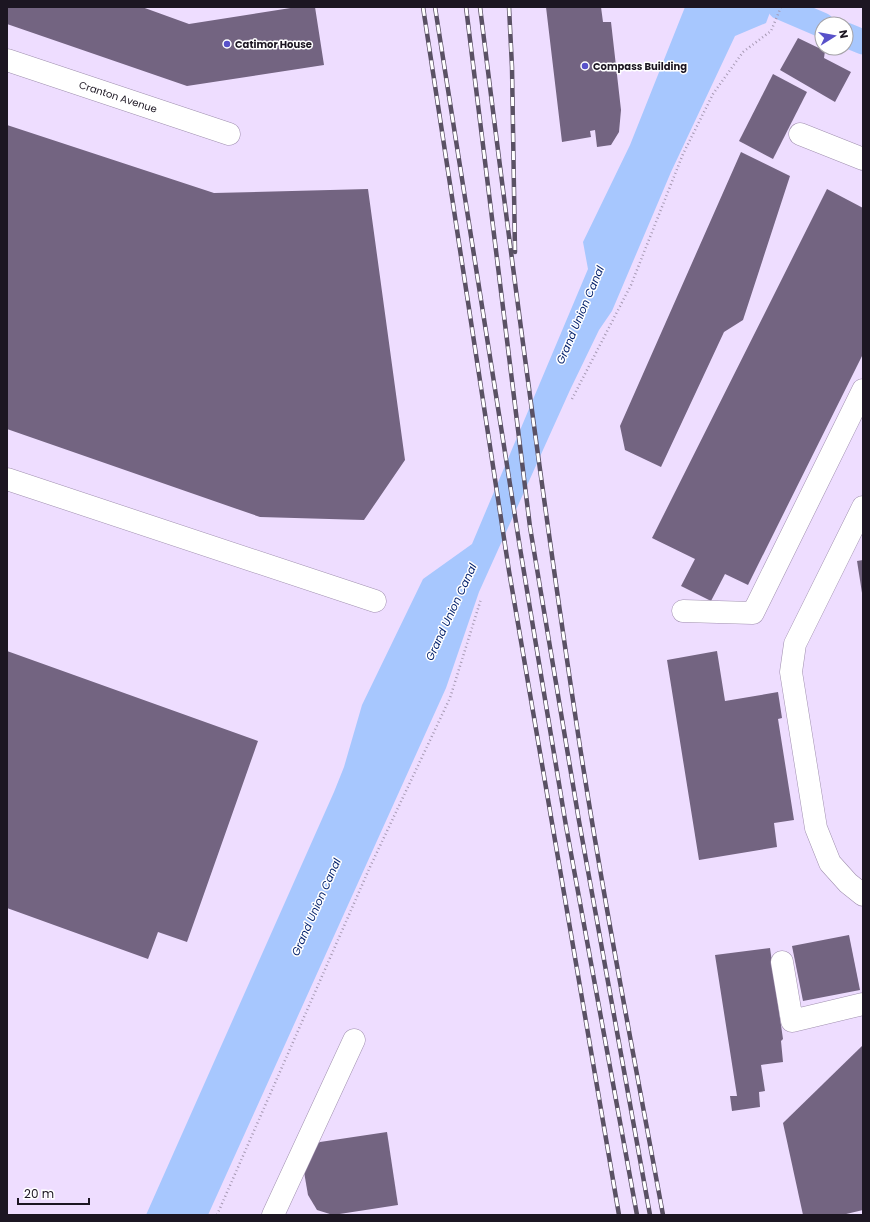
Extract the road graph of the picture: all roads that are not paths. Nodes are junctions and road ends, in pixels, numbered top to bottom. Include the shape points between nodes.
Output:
1 (7, 60) edge
2 (229, 134) dead end
3 (800, 134) dead end
4 (863, 159) edge
5 (863, 390) edge
6 (7, 479) edge
7 (863, 507) edge
8 (375, 601) dead end
9 (683, 611) dead end
10 (863, 895) edge
11 (782, 962) dead end
12 (863, 1004) edge
13 (354, 1040) dead end
14 (273, 1215) edge

1 - 2 street, Cranton Avenue
3 - 4 street
5 - 9 street via 752,613
6 - 8 street
7 - 10 street via 796,644 791,672 816,828 830,863
11 - 12 street via 792,1021
13 - 14 street

